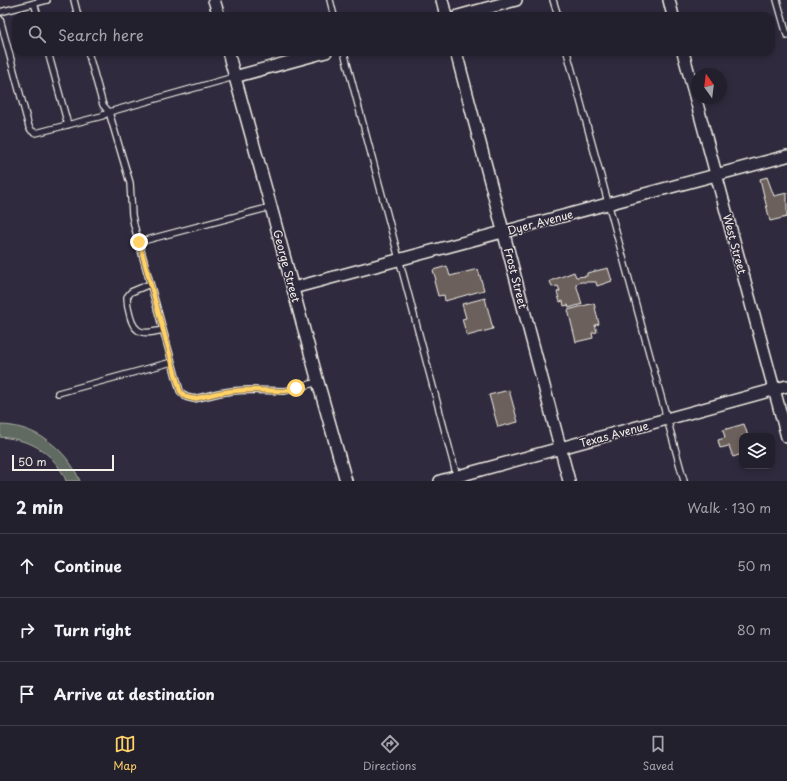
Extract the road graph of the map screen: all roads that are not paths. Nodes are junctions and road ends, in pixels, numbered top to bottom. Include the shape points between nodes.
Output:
1 (47, 0) edge
2 (74, 0) edge
3 (214, 0) edge
4 (330, 0) edge
5 (442, 0) edge
6 (516, 0) edge
7 (553, 0) edge
8 (669, 0) edge
9 (777, 0) edge
10 (34, 3) junction
11 (0, 12) edge
12 (37, 12) edge
13 (77, 12) edge
14 (217, 12) edge
15 (333, 12) edge
16 (445, 12) edge
17 (472, 12) edge
18 (557, 12) edge
19 (672, 12) edge
20 (0, 19) edge
21 (787, 35) edge
22 (49, 56) edge
23 (89, 56) edge
24 (229, 56) edge
25 (311, 56) edge
26 (345, 56) edge
27 (457, 56) edge
28 (568, 56) edge
29 (684, 56) edge
30 (234, 77) junction
31 (109, 112) junction
32 (68, 125) junction
33 (787, 156) edge
34 (716, 175) junction
35 (608, 204) junction
36 (271, 207) junction
37 (504, 232) junction
38 (139, 242) junction
39 (400, 260) junction
40 (150, 284) junction
41 (293, 288) junction
42 (163, 330) junction
43 (172, 362) junction
44 (318, 382) junction
45 (787, 386) edge
46 (774, 390) junction
47 (58, 393) dead end
48 (667, 419) junction
49 (787, 437) edge
50 (560, 448) junction
51 (458, 479) edge
52 (346, 481) edge
53 (440, 481) edge
54 (569, 481) edge
55 (684, 481) edge

1 - 10 lane
2 - 13 lane
3 - 14 street
4 - 15 lane
5 - 16 street
6 - 17 street
7 - 18 lane
8 - 19 street
9 - 21 lane
10 - 11 lane
10 - 12 lane
20 - 32 lane via 29,127 36,133
22 - 32 lane
23 - 31 lane via 103,105
24 - 30 street, George Street
25 - 30 street
26 - 39 lane
27 - 37 street, Frost Street
28 - 35 lane
29 - 34 street, West Street
30 - 31 lane
30 - 36 street, George Street
31 - 32 lane
31 - 38 lane via 130,183 132,215
33 - 34 street, Dyer Avenue
34 - 35 street, Dyer Avenue
34 - 46 street, West Street
35 - 37 street, Dyer Avenue
35 - 48 lane
36 - 38 lane
36 - 41 street, George Street
37 - 39 street, Dyer Avenue
37 - 50 street, Frost Street
38 - 40 lane
39 - 41 street, Dyer Avenue
39 - 51 lane
40 - 42 lane
40 - 42 lane via 131,292 127,297 132,325 144,333
41 - 44 street, George Street
42 - 43 lane
43 - 44 lane via 180,391 186,397 194,399 232,391 285,391
43 - 47 lane
44 - 52 street, George Street
45 - 46 street, Texas Avenue
46 - 48 street, Texas Avenue
46 - 49 street, West Street
48 - 50 street, Texas Avenue
48 - 55 lane
50 - 51 street, Texas Avenue
50 - 54 street, Frost Street
51 - 53 street, Texas Avenue

